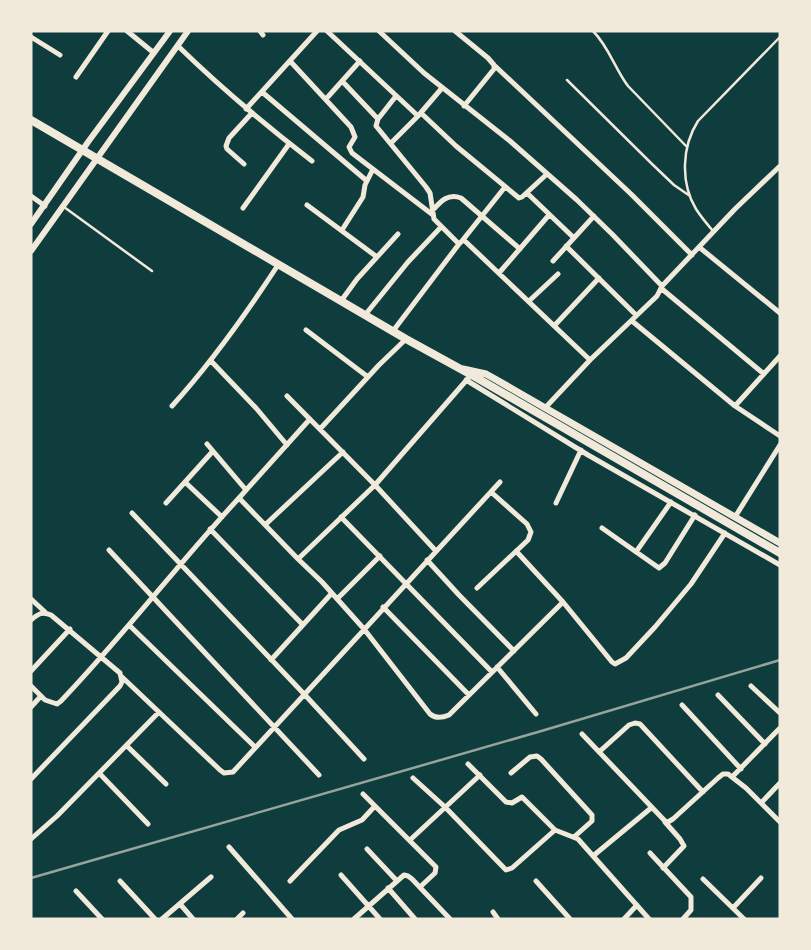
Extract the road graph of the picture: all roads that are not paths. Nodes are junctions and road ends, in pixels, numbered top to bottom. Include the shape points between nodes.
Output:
1 (108, 31) edge
2 (127, 31) edge
3 (170, 31) edge
4 (188, 31) edge
5 (317, 31) edge
6 (327, 31) edge
7 (379, 31) edge
8 (455, 31) edge
9 (593, 31) edge
10 (31, 37) edge
11 (780, 37) edge
12 (178, 46) junction
13 (154, 53) junction
14 (60, 55) dead end
15 (290, 61) junction
16 (360, 61) junction
17 (494, 65) junction
18 (76, 77) dead end
19 (568, 80) dead end
20 (343, 82) junction
21 (442, 88) junction
22 (262, 92) junction
23 (396, 96) junction
24 (326, 99) junction
25 (464, 106) junction
26 (246, 109) junction
27 (252, 114) junction
28 (419, 115) junction
29 (378, 118) junction
30 (31, 120) edge
31 (391, 143) junction
32 (289, 144) junction
33 (686, 146) junction
34 (83, 151) junction
35 (95, 159) junction
36 (312, 161) dead end
37 (244, 164) dead end
38 (780, 166) edge
39 (373, 169) junction
40 (547, 174) junction
41 (367, 181) junction
42 (505, 187) junction
43 (527, 193) junction
44 (31, 196) edge
45 (691, 197) junction
46 (307, 205) dead end
47 (45, 206) junction
48 (64, 207) junction
49 (243, 208) dead end
50 (433, 213) junction
51 (481, 215) junction
52 (549, 215) junction
53 (594, 216) junction
54 (31, 224) edge
55 (441, 227) junction
56 (342, 230) junction
57 (714, 232) junction
58 (398, 234) dead end
59 (574, 238) junction
60 (460, 243) junction
61 (566, 246) junction
62 (699, 247) junction
63 (520, 249) junction
64 (31, 250) edge
65 (692, 255) junction
66 (377, 257) junction
67 (553, 261) dead end
68 (278, 265) junction
69 (152, 272) dead end
70 (499, 273) junction
71 (558, 274) dead end
72 (599, 278) junction
73 (662, 288) junction
74 (341, 301) junction
75 (529, 301) junction
76 (780, 313) edge
77 (365, 315) junction
78 (636, 316) junction
79 (632, 320) junction
80 (554, 326) junction
81 (306, 330) dead end
82 (393, 331) junction
83 (406, 339) junction
84 (780, 356) edge
85 (590, 360) junction
86 (211, 361) junction
87 (459, 369) junction
88 (764, 374) junction
89 (368, 378) junction
90 (471, 378) junction
91 (287, 396) dead end
92 (172, 406) dead end
93 (735, 406) junction
94 (545, 408) junction
95 (310, 419) junction
96 (320, 429) junction
97 (780, 436) edge
98 (207, 444) dead end
99 (287, 445) junction
100 (780, 445) edge
101 (581, 450) junction
102 (213, 451) junction
103 (343, 452) junction
104 (185, 482) junction
105 (500, 482) dead end
106 (375, 485) junction
107 (246, 490) junction
108 (491, 492) junction
109 (239, 498) junction
110 (671, 502) junction
111 (166, 503) dead end
112 (556, 503) dead end
113 (132, 513) dead end
114 (695, 515) junction
115 (222, 517) junction
116 (341, 517) junction
117 (735, 517) junction
118 (266, 524) junction
119 (602, 528) dead end
120 (210, 529) junction
121 (725, 533) junction
122 (780, 543) edge
123 (109, 550) dead end
124 (435, 550) junction
125 (516, 551) junction
126 (636, 552) junction
127 (780, 553) edge
128 (380, 556) junction
129 (298, 559) junction
130 (427, 560) junction
131 (180, 564) junction
132 (780, 565) edge
133 (406, 582) junction
134 (478, 588) dead end
135 (332, 593) junction
136 (153, 596) junction
137 (31, 599) edge
138 (337, 599) junction
139 (563, 602) junction
140 (384, 607) junction
141 (45, 612) junction
142 (31, 620) edge
143 (129, 624) junction
144 (303, 625) junction
145 (70, 629) junction
146 (364, 630) junction
147 (514, 651) junction
148 (102, 657) junction
149 (271, 660) junction
150 (497, 667) junction
151 (31, 671) edge
152 (492, 672) junction
153 (122, 677) junction
154 (31, 686) edge
155 (751, 686) dead end
156 (305, 695) junction
157 (468, 695) junction
158 (718, 695) dead end
159 (41, 696) junction
160 (682, 705) dead end
161 (31, 707) edge
162 (160, 712) junction
163 (536, 714) dead end
164 (780, 714) edge
165 (275, 727) junction
166 (780, 728) edge
167 (582, 734) dead end
168 (778, 735) edge
169 (765, 744) junction
170 (127, 746) junction
171 (255, 747) junction
172 (599, 752) junction
173 (364, 759) dead end
174 (468, 764) dead end
175 (740, 768) junction
176 (511, 773) dead end
177 (100, 774) junction
178 (319, 775) dead end
179 (480, 775) junction
180 (733, 776) junction
181 (413, 778) dead end
182 (31, 779) edge
183 (780, 783) edge
184 (166, 784) dead end
185 (703, 792) junction
186 (363, 794) dead end
187 (761, 803) junction
188 (375, 806) junction
189 (445, 807) junction
190 (651, 808) junction
191 (665, 821) junction
192 (780, 822) edge
193 (148, 824) dead end
194 (555, 830) junction
195 (574, 837) junction
196 (31, 839) edge
197 (410, 840) junction
198 (229, 847) dead end
199 (367, 849) dead end
200 (650, 854) dead end
201 (593, 856) junction
202 (663, 868) junction
203 (341, 874) dead end
204 (212, 877) dead end
205 (761, 878) dead end
206 (703, 879) dead end
207 (120, 881) dead end
208 (290, 881) dead end
209 (397, 881) junction
210 (536, 881) dead end
211 (420, 887) junction
212 (388, 888) junction
213 (76, 891) dead end
214 (180, 904) junction
215 (368, 905) junction
216 (637, 906) junction
217 (733, 908) junction
218 (493, 912) dead end
219 (243, 913) dead end
220 (102, 919) edge
221 (155, 919) edge
222 (162, 919) edge
223 (193, 919) edge
224 (237, 919) edge
225 (292, 919) edge
226 (354, 919) edge
227 (380, 919) edge
228 (415, 919) edge
229 (450, 919) edge
230 (498, 919) edge
231 (570, 919) edge
232 (624, 919) edge
233 (649, 919) edge
234 (683, 919) edge
235 (744, 919) edge

1 - 18 street
2 - 13 street
3 - 13 street
4 - 12 street
5 - 15 street
6 - 16 street
7 - 21 street
8 - 17 street
9 - 33 lane via 628,86
10 - 14 street
11 - 33 lane via 698,121
12 - 26 street
12 - 35 street
13 - 34 street
15 - 22 street
15 - 24 street
16 - 20 street
16 - 23 street
17 - 25 street
17 - 65 street
19 - 45 lane via 674,186
20 - 24 street
20 - 29 street
21 - 25 street
21 - 28 street
22 - 26 street
22 - 41 street
23 - 28 street
23 - 29 street
24 - 39 street via 355,133 349,148 352,153
25 - 40 street
26 - 27 street
27 - 32 street
27 - 37 street via 229,138 226,146
28 - 31 street
28 - 42 street
29 - 31 street via 378,130
30 - 34 main road
31 - 50 street via 430,193
32 - 36 street
32 - 49 street
33 - 45 lane via 685,171
34 - 35 main road
34 - 47 street
35 - 48 street
35 - 68 main road
38 - 57 street
39 - 41 street
39 - 50 street
40 - 43 street
40 - 53 street
41 - 56 street via 363,197
42 - 43 street via 519,198
42 - 51 street
43 - 52 street
44 - 47 street
45 - 57 lane
46 - 56 street
47 - 54 street
48 - 64 street
48 - 69 lane
50 - 51 street via 446,197 457,196
50 - 55 street
51 - 60 street
51 - 63 street
52 - 59 street
52 - 63 street
53 - 59 street
53 - 73 street
55 - 60 street
55 - 77 street
56 - 66 street
57 - 62 street
58 - 66 street
59 - 61 street
60 - 70 street via 466,242
60 - 82 street
61 - 67 street
61 - 72 street
62 - 65 street
62 - 76 street
63 - 70 street
65 - 73 street
66 - 74 street
68 - 74 main road
68 - 86 street
70 - 75 street
71 - 75 street
72 - 78 street
72 - 80 street
73 - 78 street
73 - 88 street
74 - 77 main road
75 - 80 street
77 - 82 main road
78 - 79 street
79 - 85 street
79 - 93 street
80 - 85 street
81 - 89 street
82 - 83 main road
83 - 87 main road
83 - 89 street
84 - 88 street
85 - 94 street
86 - 92 street
86 - 99 street
87 - 90 main road
87 - 94 main road via 486,374
88 - 93 street
89 - 96 street
90 - 101 street
90 - 106 street
90 - 127 main road
91 - 95 street
93 - 97 street
94 - 117 main road
95 - 96 street
95 - 99 street
96 - 103 street
98 - 102 street
99 - 107 street
100 - 117 street
101 - 110 street
101 - 112 street
102 - 104 street
102 - 107 street
103 - 106 street
103 - 118 street
104 - 111 street
104 - 115 street
105 - 108 street
106 - 116 street
106 - 124 street
107 - 109 street
108 - 124 street
108 - 125 street via 530,529 530,537
109 - 115 street
109 - 118 street
110 - 114 street
110 - 126 street
113 - 131 street
114 - 121 street
114 - 126 street via 659,568
115 - 120 street
116 - 128 street
116 - 129 street
117 - 122 main road
118 - 129 street
119 - 126 street
120 - 131 street
120 - 144 street
121 - 132 street
121 - 139 street via 691,584 636,649 620,663 612,662
123 - 136 street
124 - 130 street
125 - 134 street
125 - 139 street
128 - 133 street
128 - 138 street
129 - 135 street
130 - 133 street
130 - 147 street
131 - 136 street
131 - 149 street
133 - 140 street
133 - 152 street
135 - 138 street
135 - 144 street
136 - 143 street
136 - 165 street
137 - 141 street
138 - 146 street
139 - 147 street
140 - 146 street
140 - 157 street
141 - 142 street
141 - 145 street
143 - 148 street
143 - 171 street
144 - 149 street
145 - 148 street
145 - 151 street
146 - 156 street
146 - 157 street via 433,716 443,718 449,715
147 - 150 street
148 - 153 street
148 - 159 street via 59,704
149 - 156 street
150 - 152 street
150 - 163 street
152 - 157 street
153 - 162 street
153 - 182 street via 120,686
154 - 159 street
155 - 164 street
156 - 165 street
156 - 173 street
158 - 169 street
159 - 161 street
160 - 175 street
162 - 170 street
162 - 171 street via 224,773 233,772
165 - 171 street
165 - 178 street
166 - 168 street
167 - 172 street
168 - 169 street
169 - 175 street
170 - 177 street
170 - 184 street
172 - 185 street via 629,725 640,724
172 - 190 street
174 - 179 street
175 - 180 street
176 - 195 street via 530,757 541,759 592,815 592,821
177 - 193 street
177 - 196 street
179 - 189 street
179 - 194 street via 506,802 510,804 524,798
180 - 185 street via 723,774
180 - 187 street
181 - 189 street
183 - 187 street
185 - 191 street via 673,819
186 - 188 street
187 - 192 street
188 - 197 street
188 - 208 street via 362,820 339,830
189 - 194 street via 506,870
189 - 197 street
190 - 191 street
190 - 201 street
191 - 202 street via 684,846
194 - 195 street
195 - 201 street
197 - 211 street via 436,867 435,873
198 - 225 street
199 - 209 street
200 - 202 street
201 - 216 street
202 - 234 street via 691,897 691,910
203 - 215 street
204 - 214 street
205 - 217 street
206 - 217 street
207 - 221 street
209 - 211 street via 404,875 408,876
209 - 212 street
210 - 231 street
211 - 229 street
212 - 215 street
212 - 228 street
213 - 220 street
214 - 222 street
214 - 223 street
215 - 226 street
215 - 227 street
216 - 232 street
216 - 233 street
217 - 235 street
218 - 230 street
219 - 224 street

